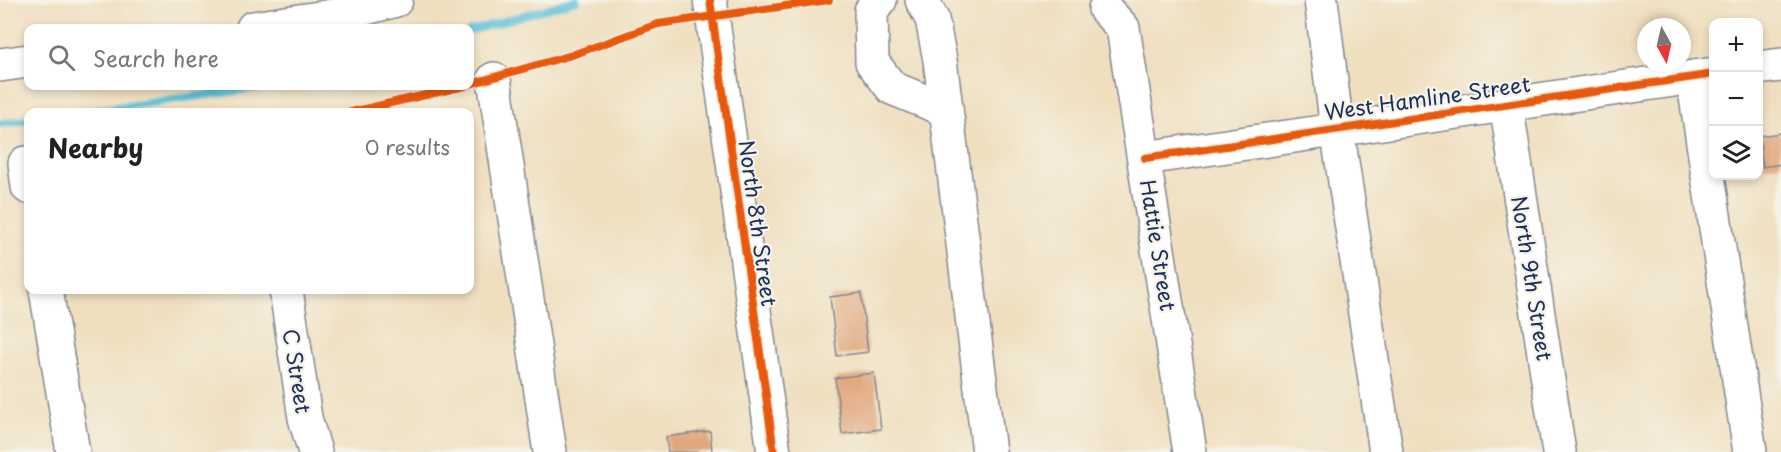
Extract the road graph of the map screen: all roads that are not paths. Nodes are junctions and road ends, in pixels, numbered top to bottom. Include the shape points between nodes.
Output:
1 (396, 0) edge
2 (710, 0) edge
3 (880, 0) edge
4 (922, 0) edge
5 (1321, 0) edge
6 (1105, 9) dead end
7 (269, 18) edge
8 (24, 62) edge
9 (0, 65) edge
10 (1781, 65) edge
11 (1763, 67) edge
12 (1703, 76) edge
13 (494, 79) dead end
14 (1506, 103) junction
15 (946, 110) junction
16 (1337, 129) junction
17 (1145, 158) junction
18 (47, 294) edge
19 (287, 294) edge
20 (73, 452) edge
21 (315, 452) edge
22 (550, 452) edge
23 (774, 452) edge
24 (989, 452) edge
25 (1190, 452) edge
26 (1386, 452) edge
27 (1559, 452) edge
28 (1750, 452) edge

1 - 7 street via 339,15
2 - 23 street, North 8th Street
3 - 15 street via 871,11 872,62 892,88
4 - 15 street via 932,19
5 - 16 street
6 - 17 street, Hattie Street via 1123,28
8 - 9 street
10 - 11 street
12 - 14 street, West Hamline Street
12 - 28 street
13 - 22 street
14 - 16 street, West Hamline Street
14 - 27 street, North 9th Street
15 - 24 street
16 - 17 street, West Hamline Street
16 - 26 street
17 - 25 street, Hattie Street
18 - 20 street
19 - 21 street, C Street via 305,418

